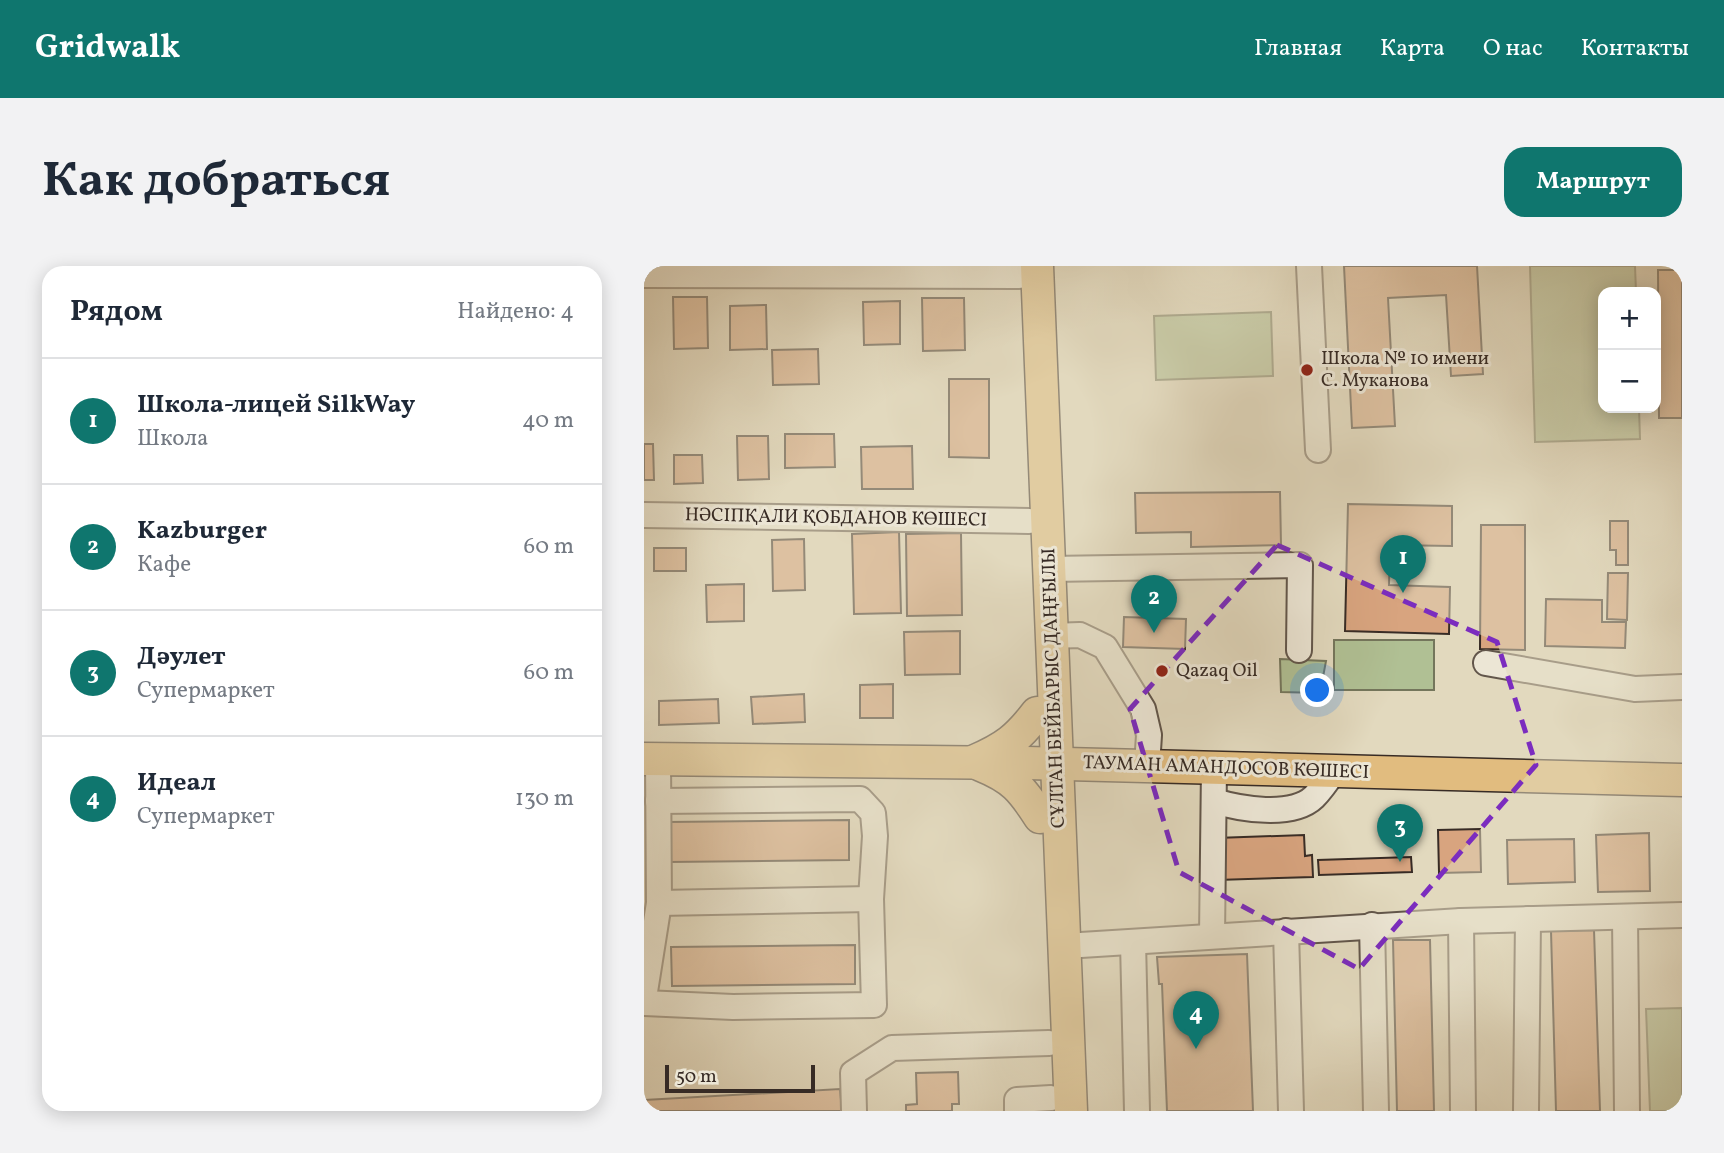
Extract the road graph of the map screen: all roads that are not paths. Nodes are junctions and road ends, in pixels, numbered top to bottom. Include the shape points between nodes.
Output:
1 (1309, 266) edge
2 (1025, 269) edge
3 (644, 275) edge
4 (1318, 450) dead end
5 (644, 515) edge
6 (1029, 521) junction
7 (1049, 569) junction
8 (1051, 636) junction
9 (1299, 650) dead end
10 (1486, 663) dead end
11 (1682, 687) edge
12 (1045, 712) junction
13 (651, 759) edge
14 (812, 760) junction
15 (974, 762) junction
16 (1048, 764) junction
17 (1142, 766) junction
18 (1214, 768) junction
19 (1334, 771) junction
20 (1682, 780) edge
21 (813, 798) junction
22 (658, 801) junction
23 (1214, 801) junction
24 (1050, 818) junction
25 (871, 899) junction
26 (659, 903) junction
27 (1682, 915) edge
28 (1625, 917) junction
29 (1528, 919) junction
30 (1461, 921) junction
31 (1373, 925) junction
32 (1286, 931) junction
33 (1212, 936) junction
34 (1133, 942) junction
35 (1065, 946) junction
36 (644, 1001) edge
37 (1049, 1043) junction
38 (1058, 1107) edge
39 (854, 1111) edge
40 (1017, 1111) edge
41 (1138, 1111) edge
42 (1291, 1111) edge
43 (1376, 1111) edge
44 (1463, 1111) edge
45 (1526, 1111) edge
46 (1627, 1111) edge

1 - 4 street
2 - 3 street
2 - 6 main road, СҰЛТАН БЕЙБАРЫС ДАҢҒЫЛЫ
2 - 7 main road, СҰЛТАН БЕЙБАРЫС ДАҢҒЫЛЫ
5 - 6 street, НӘСІПҚАЛИ ҚОБДАНОВ КӨШЕСІ
6 - 12 main road, СҰЛТАН БЕЙБАРЫС ДАҢҒЫЛЫ
7 - 8 main road, СҰЛТАН БЕЙБАРЫС ДАҢҒЫЛЫ
7 - 9 street via 1300,565
8 - 12 main road, СҰЛТАН БЕЙБАРЫС ДАҢҒЫЛЫ
8 - 17 street via 1080,635 1105,648 1143,709 1149,735
10 - 11 street via 1635,689
12 - 15 main road via 1002,750
12 - 16 main road, СҰЛТАН БЕЙБАРЫС ДАҢҒЫЛЫ
12 - 17 main road via 1093,752
13 - 14 main road, ТАУМАН АМАНДОСОВ КӨШЕСІ
13 - 22 street
14 - 15 main road, ТАУМАН АМАНДОСОВ КӨШЕСІ
14 - 21 street
15 - 16 main road, ТАУМАН АМАНДОСОВ КӨШЕСІ
15 - 24 main road via 1006,775
16 - 17 main road, ТАУМАН АМАНДОСОВ КӨШЕСІ
16 - 24 main road, СҰЛТАН БЕЙБАРЫС ДАҢҒЫЛЫ
17 - 18 main road, ТАУМАН АМАНДОСОВ КӨШЕСІ
17 - 24 main road via 1092,778
18 - 19 main road, ТАУМАН АМАНДОСОВ КӨШЕСІ
18 - 23 street
19 - 20 main road, ТАУМАН АМАНДОСОВ КӨШЕСІ
19 - 23 street via 1313,799 1292,810 1233,807
21 - 22 street
21 - 25 street via 860,799 873,813
22 - 26 street
23 - 33 street
24 - 35 main road, СҰЛТАН БЕЙБАРЫС ДАҢҒЫЛЫ
24 - 37 main road, СҰЛТАН БЕЙБАРЫС ДАҢҒЫЛЫ
25 - 26 street
25 - 36 street via 874,1005 733,1007
26 - 36 street
27 - 28 street
28 - 29 street
28 - 46 street
29 - 30 street
29 - 45 street
30 - 31 street
30 - 44 street
31 - 32 street
31 - 43 street
32 - 33 street
32 - 42 street
33 - 34 street
34 - 35 street
34 - 41 street
35 - 38 main road, СҰЛТАН БЕЙБАРЫС ДАҢҒЫЛЫ
37 - 38 main road, СҰЛТАН БЕЙБАРЫС ДАҢҒЫЛЫ
37 - 39 street via 892,1048 853,1073
38 - 40 street via 1017,1100

